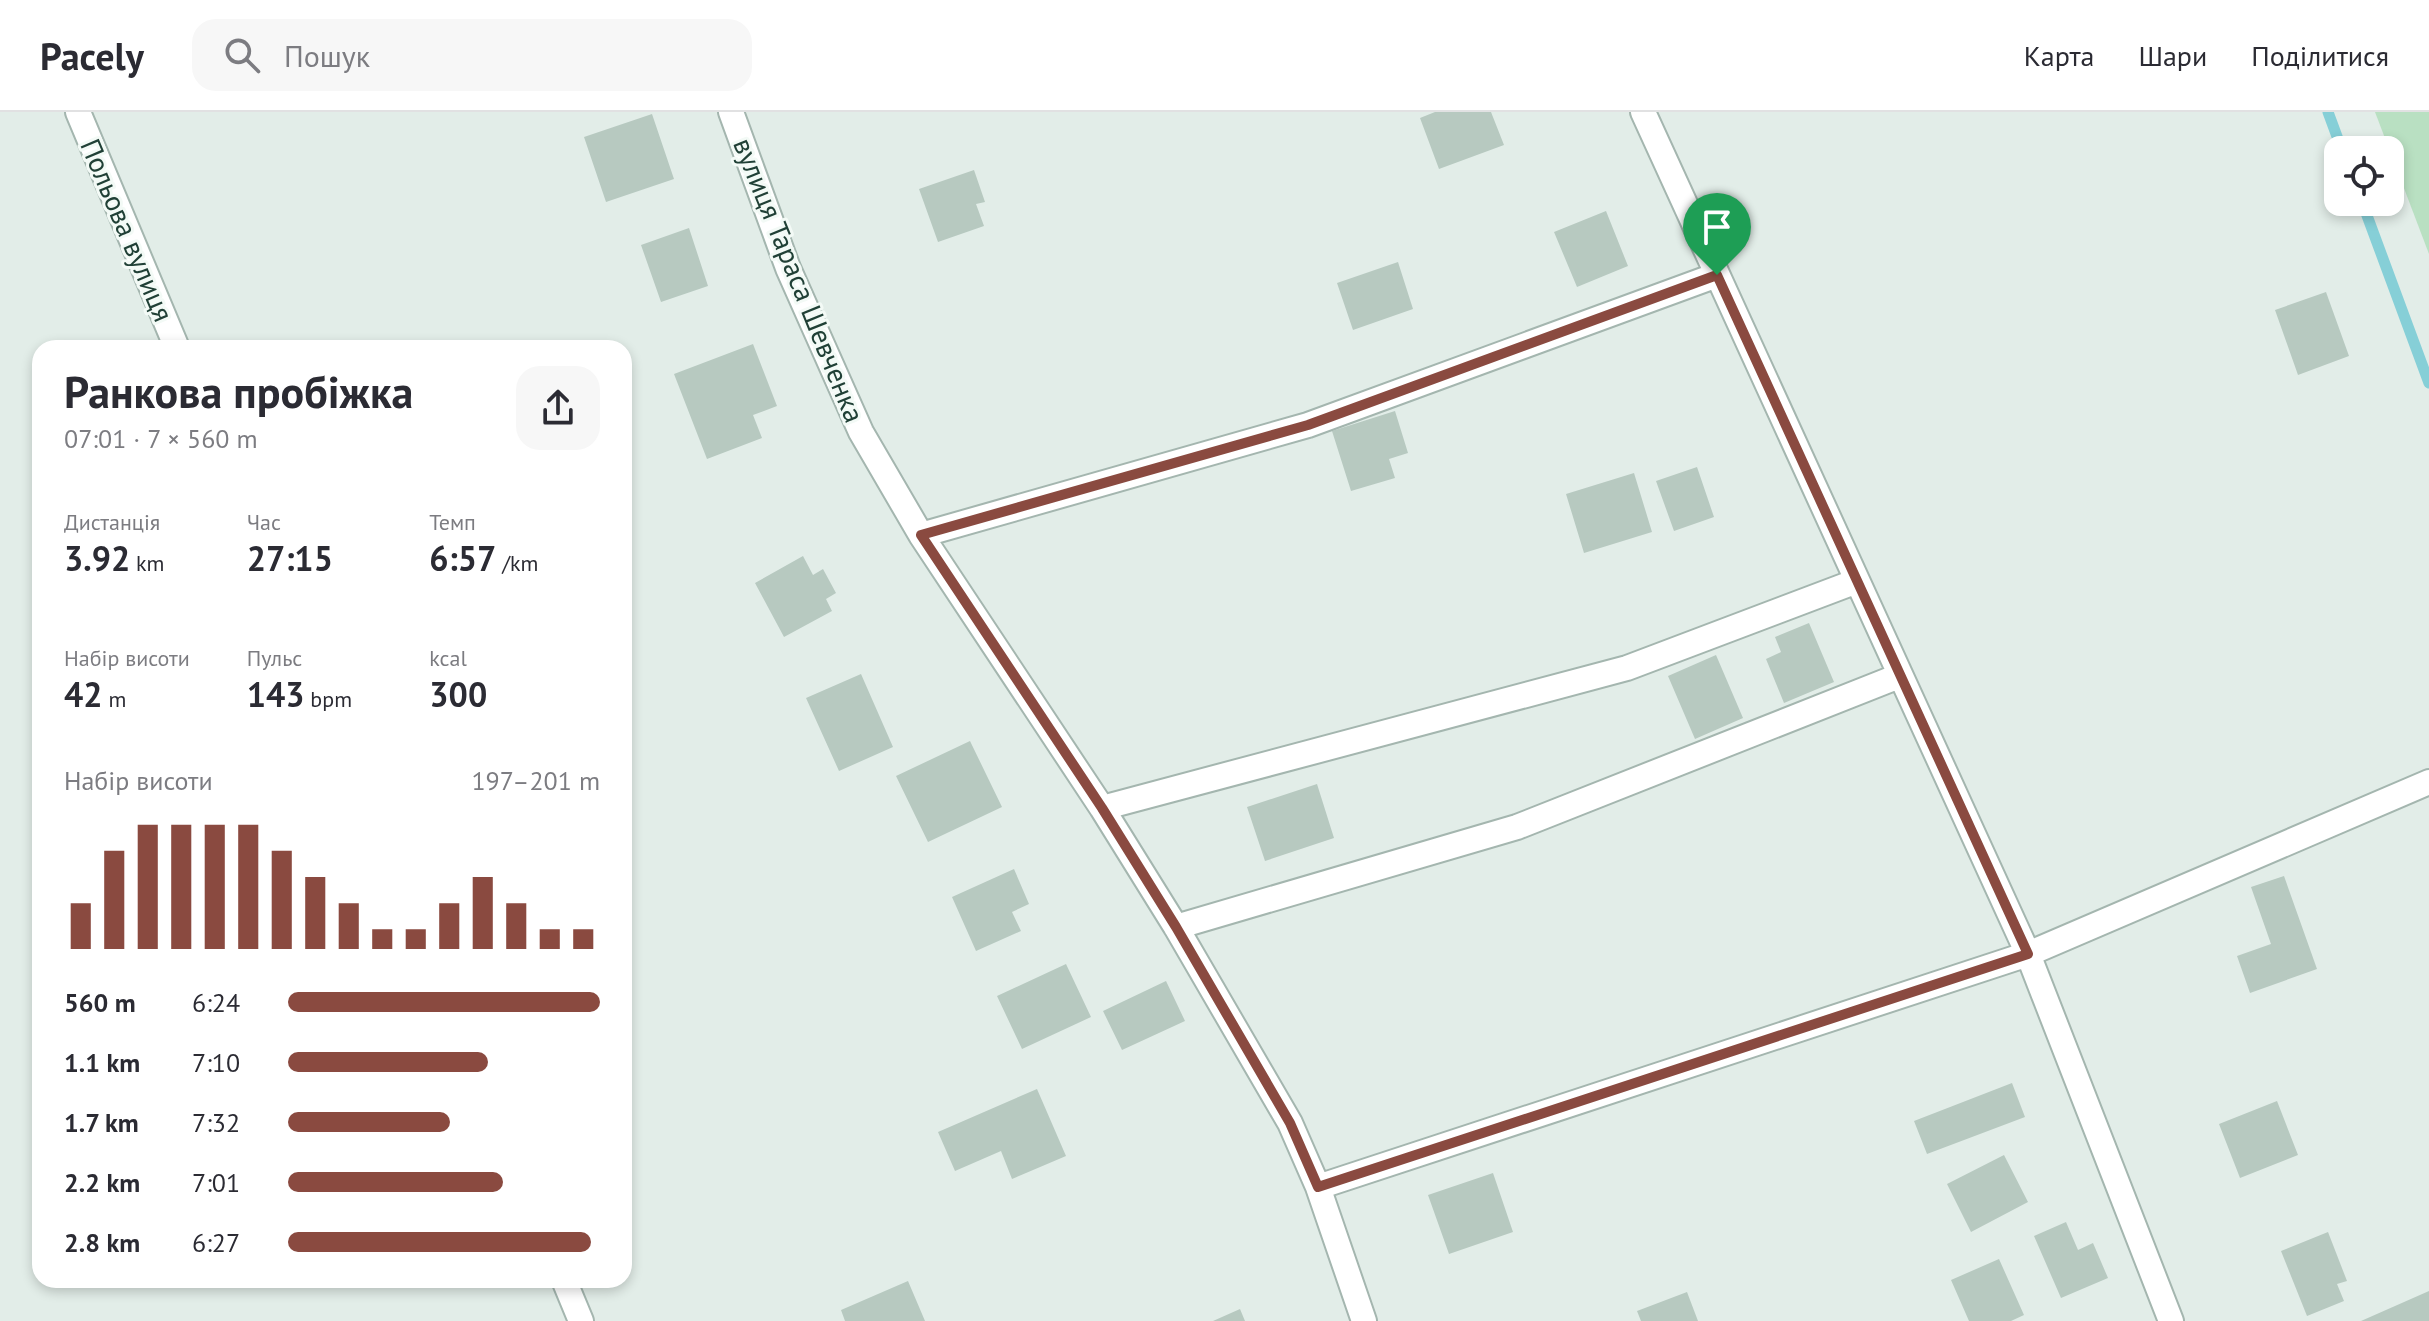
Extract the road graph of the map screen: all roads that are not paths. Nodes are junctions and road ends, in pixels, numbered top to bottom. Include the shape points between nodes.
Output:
1 (78, 112) edge
2 (731, 112) edge
3 (1643, 112) edge
4 (1717, 275) junction
5 (174, 340) edge
6 (921, 535) junction
7 (1857, 581) junction
8 (1899, 676) junction
9 (2429, 782) edge
10 (1102, 808) junction
11 (1176, 927) junction
12 (2028, 954) junction
13 (1318, 1187) junction
14 (567, 1288) edge
15 (581, 1321) edge
16 (1364, 1321) edge
17 (2171, 1321) edge

1 - 5 street, Польова вулиця
2 - 6 street, вулиця Тараса Шевченка via 788,268 861,432
3 - 4 street
4 - 6 street via 1308,425
4 - 7 street
6 - 10 street, вулиця Тараса Шевченка
7 - 8 street
7 - 10 street via 1627,668
8 - 11 street via 1517,827
8 - 12 street
9 - 12 street
10 - 11 street, вулиця Тараса Шевченка
11 - 13 street, вулиця Тараса Шевченка via 1290,1123
12 - 13 street
12 - 17 street
13 - 16 street, вулиця Тараса Шевченка
14 - 15 street

